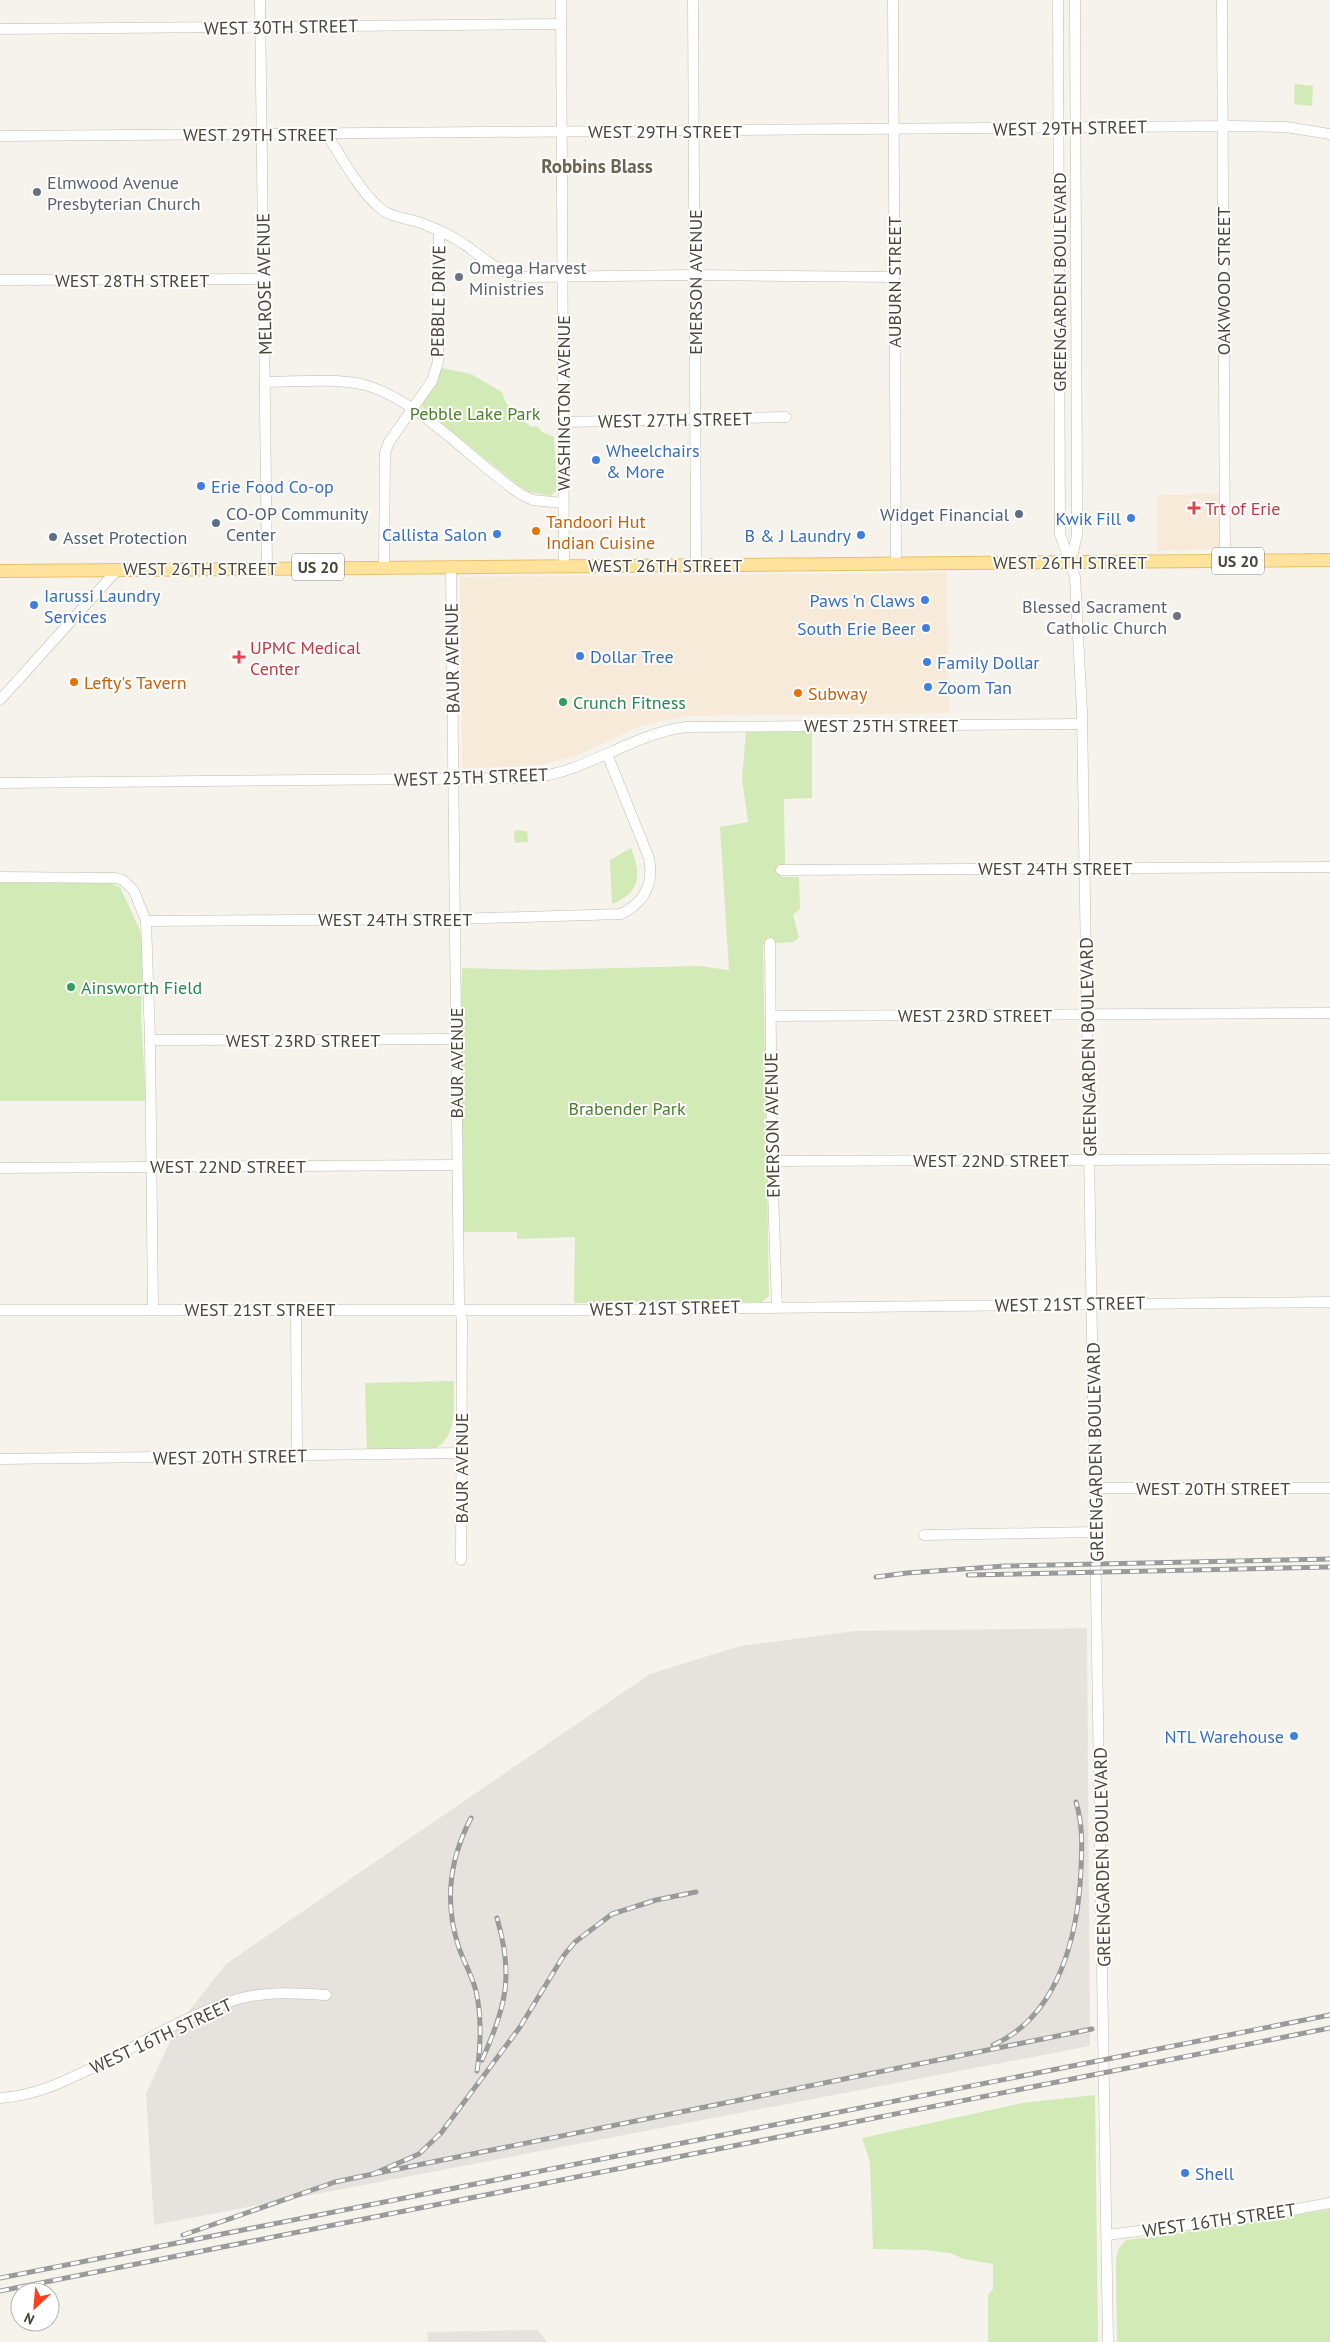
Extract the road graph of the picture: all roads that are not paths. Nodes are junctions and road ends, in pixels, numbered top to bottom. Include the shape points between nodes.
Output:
1 (260, 0) edge
2 (561, 0) edge
3 (693, 0) edge
4 (893, 0) edge
5 (1058, 0) edge
6 (1075, 0) edge
7 (1222, 0) edge
8 (561, 24) junction
9 (261, 27) junction
10 (0, 29) edge
11 (1222, 126) junction
12 (1058, 128) junction
13 (1075, 128) junction
14 (894, 129) junction
15 (694, 131) junction
16 (562, 132) junction
17 (326, 133) junction
18 (262, 134) junction
19 (1330, 134) edge
20 (0, 136) edge
21 (439, 230) junction
22 (694, 275) junction
23 (563, 276) junction
24 (894, 277) junction
25 (264, 279) junction
26 (0, 280) edge
27 (265, 382) junction
28 (414, 410) junction
29 (786, 417) dead end
30 (695, 419) junction
31 (563, 422) junction
32 (564, 503) junction
33 (1330, 560) edge
34 (1225, 561) junction
35 (1071, 562) junction
36 (896, 563) junction
37 (696, 565) junction
38 (451, 566) junction
39 (564, 566) junction
40 (384, 567) junction
41 (267, 568) junction
42 (118, 569) junction
43 (0, 571) edge
44 (0, 700) edge
45 (1082, 724) junction
46 (606, 754) junction
47 (454, 779) junction
48 (0, 783) edge
49 (1330, 867) edge
50 (1085, 868) junction
51 (780, 870) dead end
52 (0, 877) edge
53 (455, 919) junction
54 (146, 921) junction
55 (770, 943) dead end
56 (1330, 1013) edge
57 (1087, 1015) junction
58 (770, 1016) junction
59 (456, 1039) junction
60 (150, 1040) junction
61 (1090, 1159) junction
62 (1330, 1159) edge
63 (772, 1161) junction
64 (456, 1165) junction
65 (152, 1167) junction
66 (0, 1168) edge
67 (1330, 1302) edge
68 (1093, 1304) junction
69 (776, 1307) junction
70 (153, 1309) junction
71 (296, 1309) junction
72 (460, 1309) junction
73 (0, 1310) edge
74 (461, 1453) junction
75 (297, 1456) junction
76 (0, 1459) edge
77 (1096, 1488) junction
78 (1330, 1488) edge
79 (1097, 1532) junction
80 (924, 1535) dead end
81 (461, 1560) dead end
82 (326, 1995) dead end
83 (0, 2098) edge
84 (1330, 2203) edge
85 (1107, 2235) junction
86 (1108, 2342) edge

1 - 9 street, MELROSE AVENUE
2 - 8 street, WASHINGTON AVENUE
3 - 15 street, EMERSON AVENUE
4 - 14 street, AUBURN STREET
5 - 12 street, GREENGARDEN BOULEVARD
6 - 13 street, GREENGARDEN BOULEVARD
7 - 11 street, OAKWOOD STREET
8 - 9 street, WEST 30TH STREET
8 - 16 street, WASHINGTON AVENUE
9 - 10 street, WEST 30TH STREET
9 - 18 street, MELROSE AVENUE
11 - 13 street, WEST 29TH STREET
11 - 19 street, WEST 29TH STREET via 1286,127
11 - 34 street, OAKWOOD STREET
12 - 13 street, WEST 29TH STREET
12 - 14 street, WEST 29TH STREET
12 - 35 street, GREENGARDEN BOULEVARD via 1060,534
13 - 35 street, GREENGARDEN BOULEVARD via 1077,535
14 - 15 street, WEST 29TH STREET
14 - 24 street, AUBURN STREET
15 - 16 street, WEST 29TH STREET
15 - 22 street, EMERSON AVENUE
16 - 17 street, WEST 29TH STREET
16 - 23 street, WASHINGTON AVENUE
17 - 18 street, WEST 29TH STREET
17 - 21 street via 380,209
18 - 20 street, WEST 29TH STREET
18 - 25 street, MELROSE AVENUE
21 - 23 street via 502,272 527,277
21 - 28 street, PEBBLE DRIVE via 438,362 432,381
22 - 23 street
22 - 24 street
22 - 30 street, EMERSON AVENUE
23 - 31 street, WASHINGTON AVENUE
24 - 36 street, AUBURN STREET
25 - 26 street, WEST 28TH STREET
25 - 27 street, MELROSE AVENUE
27 - 28 street via 357,384 391,395
27 - 41 street, MELROSE AVENUE
28 - 32 street via 522,495 533,500
28 - 40 street, PEBBLE DRIVE via 389,442 385,453
29 - 30 street, WEST 27TH STREET
30 - 31 street, WEST 27TH STREET
30 - 37 street, EMERSON AVENUE
31 - 32 street, WASHINGTON AVENUE
32 - 39 street, WASHINGTON AVENUE
33 - 34 main road, WEST 26TH STREET / US 20
34 - 35 main road, WEST 26TH STREET / US 20
35 - 36 main road, WEST 26TH STREET / US 20
35 - 45 street, GREENGARDEN BOULEVARD via 1078,610
36 - 37 main road, WEST 26TH STREET / US 20
37 - 39 main road, WEST 26TH STREET / US 20
38 - 39 main road, WEST 26TH STREET / US 20
38 - 40 main road, WEST 26TH STREET / US 20
38 - 47 street, BAUR AVENUE
40 - 41 main road, WEST 26TH STREET / US 20
41 - 42 main road, WEST 26TH STREET / US 20
42 - 43 main road, WEST 26TH STREET / US 20
42 - 44 street
45 - 46 street, WEST 25TH STREET via 686,727 648,736
45 - 50 street, GREENGARDEN BOULEVARD
46 - 47 street, WEST 25TH STREET via 568,771 543,777
46 - 53 street, WEST 24TH STREET via 648,858 650,881 640,902 632,909 613,916
47 - 48 street, WEST 25TH STREET
47 - 53 street, BAUR AVENUE
49 - 50 street, WEST 24TH STREET
50 - 51 street, WEST 24TH STREET
50 - 57 street, GREENGARDEN BOULEVARD
52 - 54 street via 109,876 123,880 134,891
53 - 54 street, WEST 24TH STREET
53 - 59 street, BAUR AVENUE
54 - 60 street
55 - 58 street, EMERSON AVENUE
56 - 57 street, WEST 23RD STREET
57 - 58 street, WEST 23RD STREET
57 - 61 street, GREENGARDEN BOULEVARD
58 - 63 street, EMERSON AVENUE
59 - 60 street, WEST 23RD STREET
59 - 64 street, BAUR AVENUE
60 - 65 street
61 - 62 street, WEST 22ND STREET
61 - 63 street, WEST 22ND STREET
61 - 68 street, GREENGARDEN BOULEVARD
63 - 69 street, EMERSON AVENUE
64 - 65 street, WEST 22ND STREET
64 - 72 street, BAUR AVENUE
65 - 66 street, WEST 22ND STREET
65 - 70 street
67 - 68 street, WEST 21ST STREET
68 - 69 street, WEST 21ST STREET
68 - 77 street, GREENGARDEN BOULEVARD
69 - 72 street, WEST 21ST STREET
70 - 71 street, WEST 21ST STREET
70 - 73 street, WEST 21ST STREET
71 - 72 street, WEST 21ST STREET
71 - 75 street
72 - 74 street, BAUR AVENUE
74 - 75 street, WEST 20TH STREET
74 - 81 street, BAUR AVENUE
75 - 76 street, WEST 20TH STREET
77 - 78 street, WEST 20TH STREET
77 - 79 street, GREENGARDEN BOULEVARD
79 - 80 street
79 - 85 street, GREENGARDEN BOULEVARD
82 - 83 street, WEST 16TH STREET via 288,1992 240,1999 208,2010 53,2087 19,2097
84 - 85 street, WEST 16TH STREET via 1258,2216
85 - 86 street, GREENGARDEN BOULEVARD

